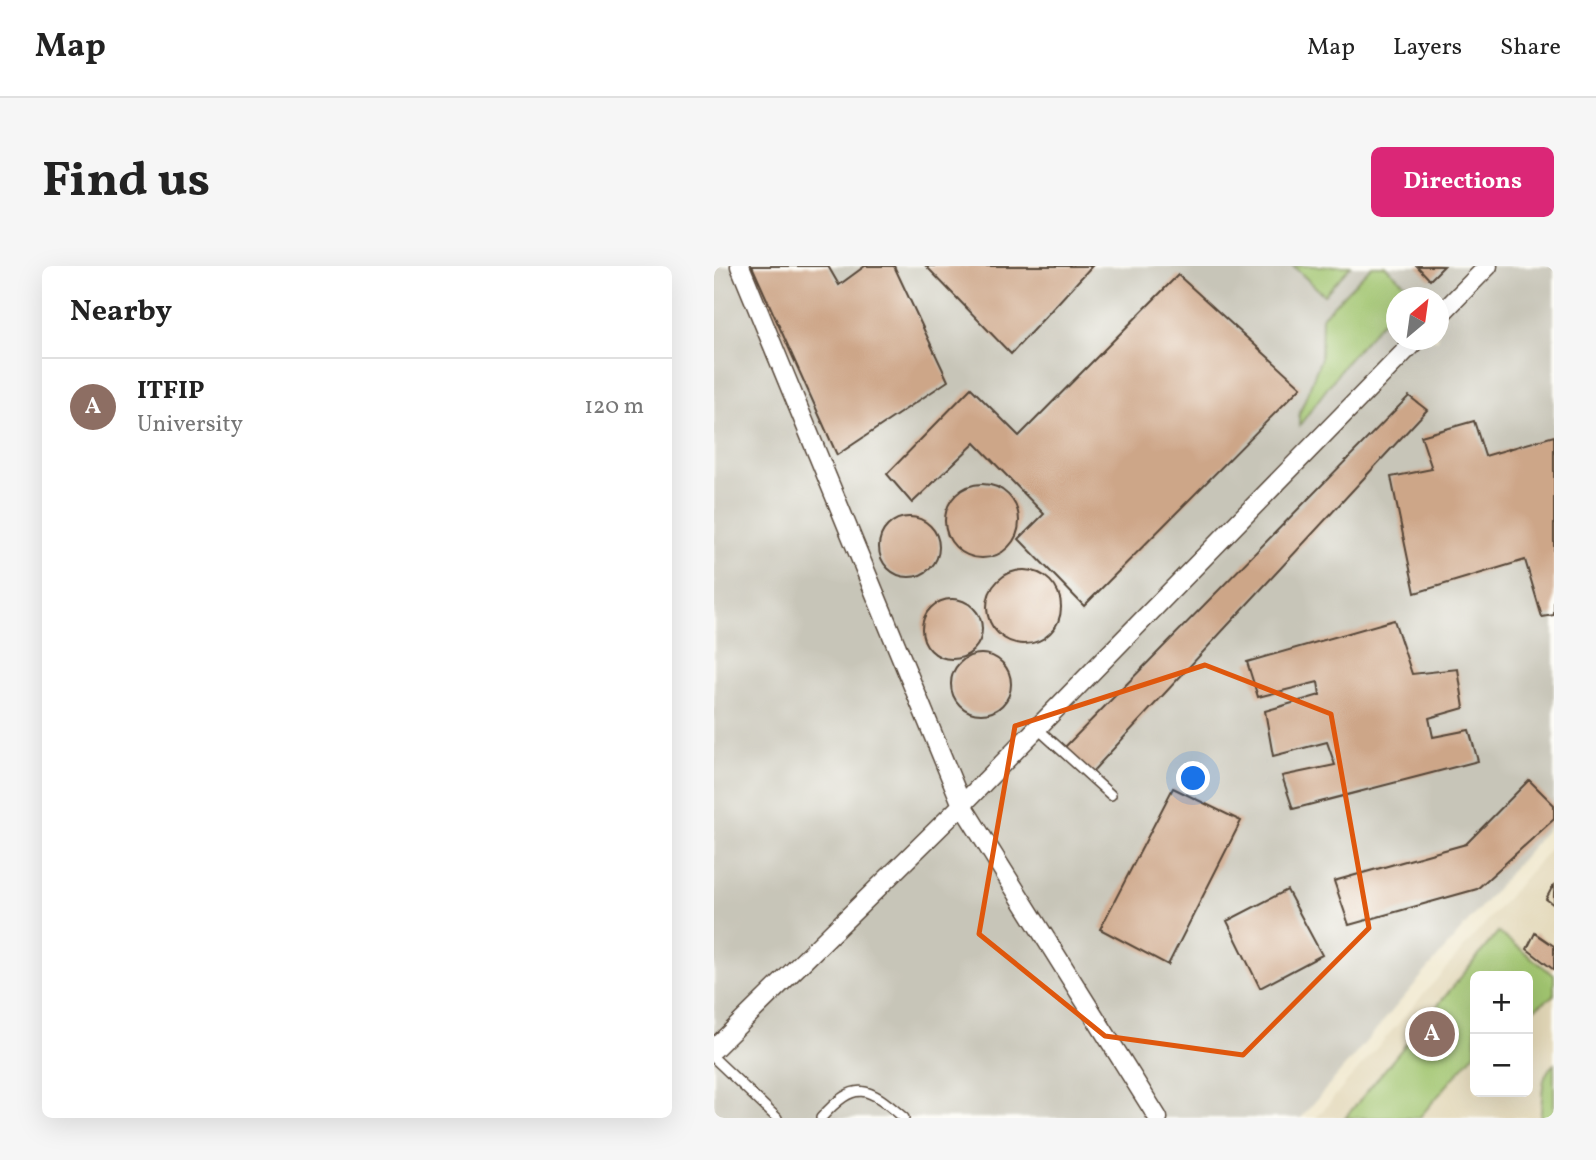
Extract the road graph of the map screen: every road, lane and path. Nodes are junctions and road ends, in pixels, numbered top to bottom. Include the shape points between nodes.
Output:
1 (740, 266) edge
2 (1488, 266) edge
3 (1449, 306) edge
4 (1406, 350) edge
5 (1037, 728) junction
6 (1111, 795) dead end
7 (962, 805) junction
8 (714, 1049) edge
9 (714, 1058) edge
10 (777, 1118) edge
11 (821, 1118) edge
12 (904, 1118) edge
13 (1158, 1118) edge

1 - 7 street
2 - 3 street
4 - 5 street
5 - 6 lane
5 - 7 street
7 - 8 street
7 - 13 street
9 - 10 lane
11 - 12 lane via 841,1096 857,1090 880,1097

